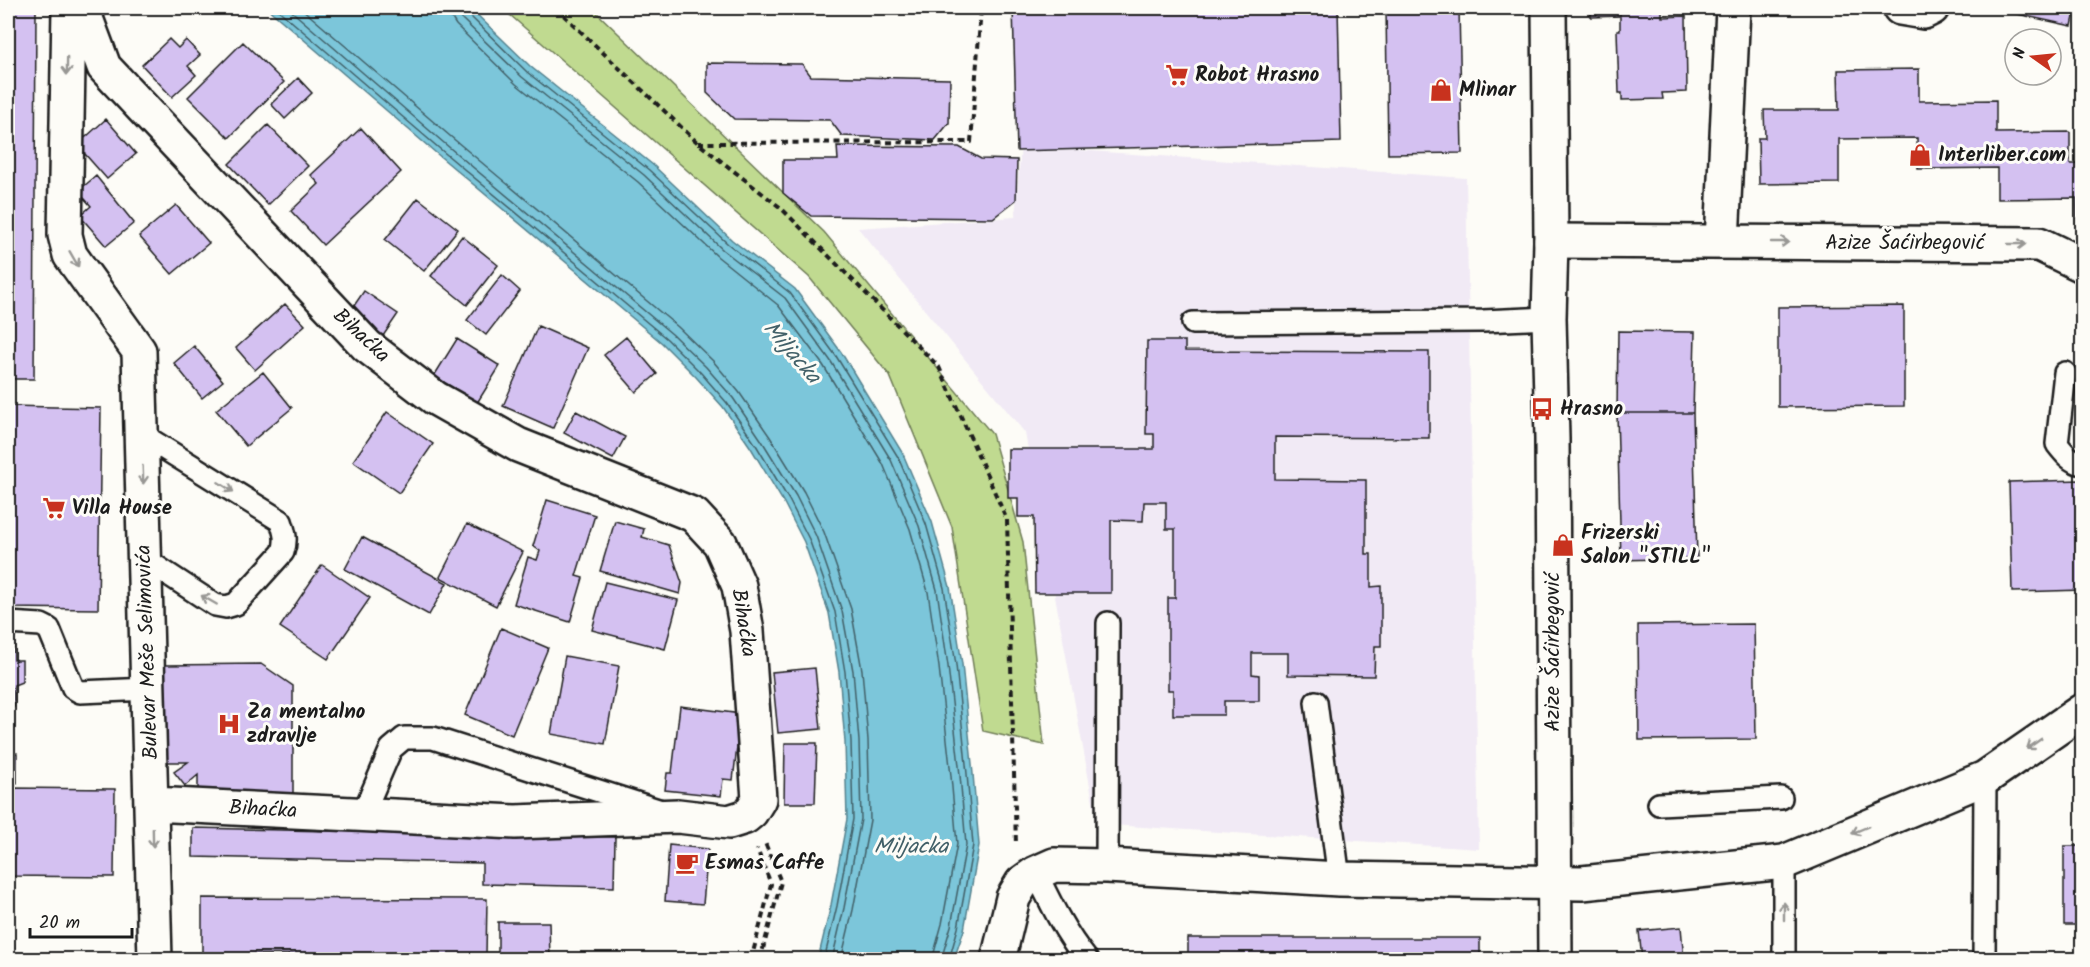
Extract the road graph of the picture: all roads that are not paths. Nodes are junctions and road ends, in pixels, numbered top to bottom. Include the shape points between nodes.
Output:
1 (69, 8) edge
2 (82, 8) edge
3 (1549, 8) edge
4 (1733, 8) edge
5 (1900, 8) edge
6 (1932, 8) edge
7 (1551, 241) junction
8 (1722, 242) junction
9 (2082, 265) edge
10 (1549, 318) junction
11 (1193, 323) dead end
12 (2065, 373) dead end
13 (141, 434) junction
14 (2082, 464) edge
15 (145, 559) junction
16 (8, 623) edge
17 (1108, 623) dead end
18 (149, 689) junction
19 (1316, 702) dead end
20 (2082, 711) edge
21 (1985, 778) junction
22 (1781, 798) dead end
23 (152, 804) junction
24 (1659, 804) dead end
25 (363, 814) junction
26 (678, 816) junction
27 (1784, 862) junction
28 (1025, 863) junction
29 (1107, 866) junction
30 (1339, 879) junction
31 (1556, 882) junction
32 (155, 960) edge
33 (998, 960) edge
34 (1087, 960) edge
35 (1555, 960) edge
36 (1784, 960) edge
37 (1984, 960) edge

1 -> 13 street, Bulevar Meše Selimovića via 65,235 70,255 139,351
2 - 26 street, Bihaćka via 104,67 367,346 435,398 518,444 694,515 720,543 739,586 747,631 759,799 748,814 729,822
3 - 7 street, Azize Šaćirbegović
4 - 8 street
5 - 6 street via 1924,12
7 - 8 street, Azize Šaćirbegović
7 - 10 street, Azize Šaćirbegović
8 -> 9 street, Azize Šaćirbegović via 2038,244
10 - 11 lane
10 - 31 street, Azize Šaćirbegović
12 - 14 lane via 2057,444 2066,456
13 -> 15 street, Bulevar Meše Selimovića
13 -> 15 lane via 280,521 286,543 283,552 236,604 226,607 215,605
15 - 18 street, Bulevar Meše Selimovića
16 - 18 lane via 49,629 73,688 80,692
17 - 29 lane
18 - 23 street, Bulevar Meše Selimovića
19 - 30 lane
20 -> 21 street
21 -> 27 street
21 - 37 lane
22 - 24 lane
23 - 25 street, Bihaćka
23 -> 32 street, Bulevar Meše Selimovića
25 - 26 street, Bihaćka via 515,822
25 - 26 lane via 391,749 404,738 433,738
27 - 31 street via 1582,883
36 -> 27 lane
28 - 29 street
28 - 33 street
28 - 34 lane
29 - 30 street
30 - 31 street
31 - 35 street, Azize Šaćirbegović

